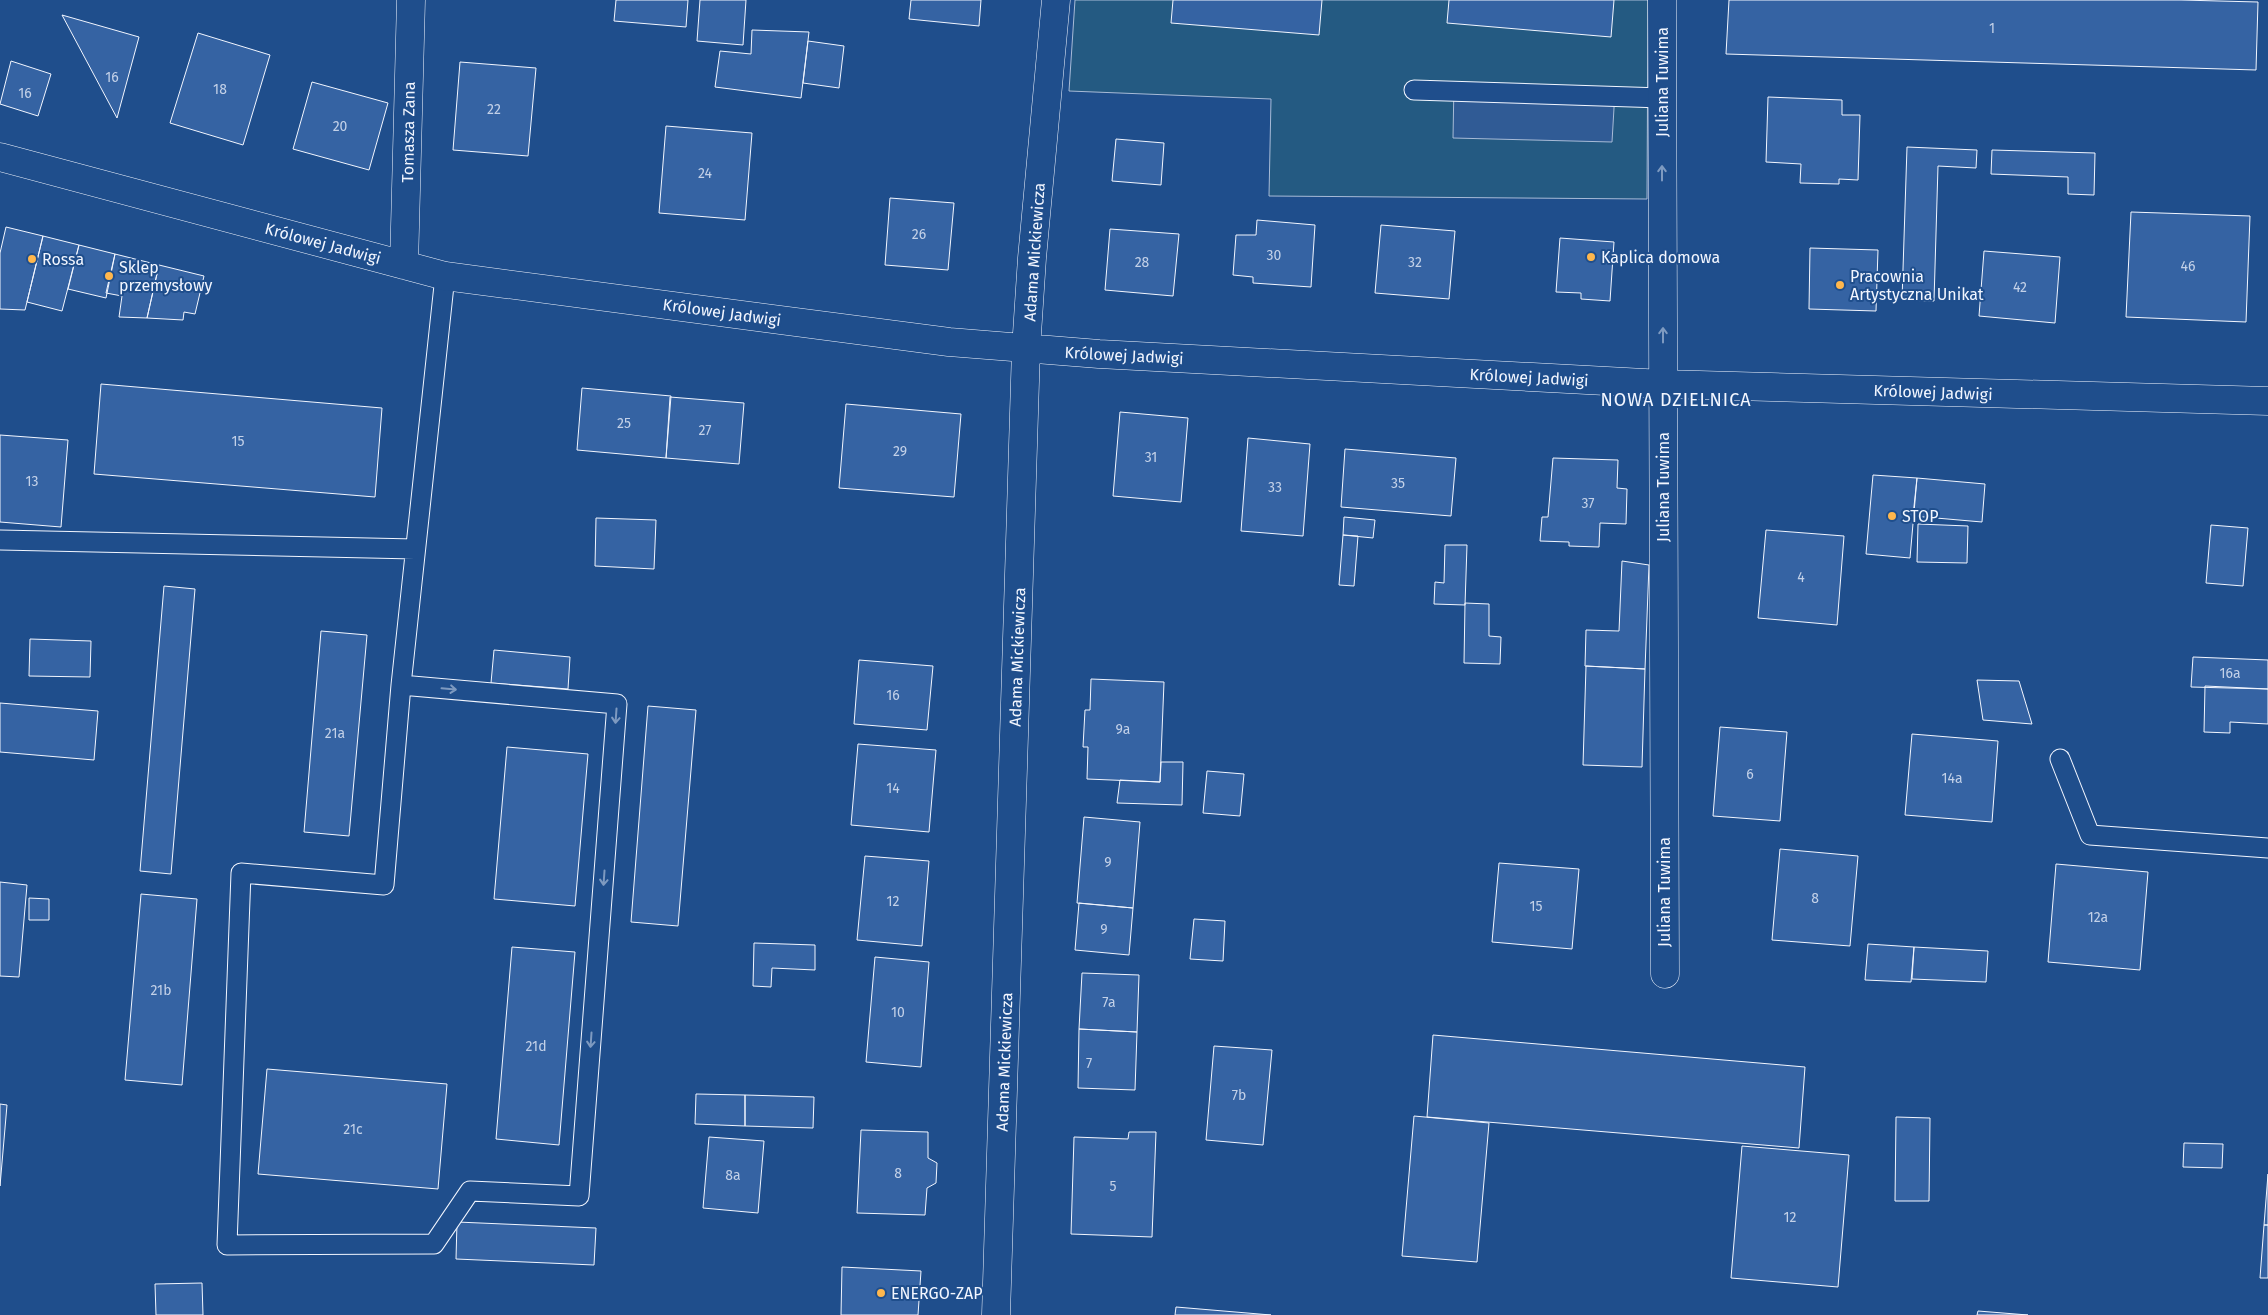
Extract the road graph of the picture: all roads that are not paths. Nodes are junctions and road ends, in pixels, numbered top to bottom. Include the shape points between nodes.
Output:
1 (411, 0) edge
2 (1056, 0) edge
3 (1662, 0) edge
4 (1414, 90) dead end
5 (1662, 98) junction
6 (0, 157) edge
7 (404, 265) junction
8 (444, 276) junction
9 (1026, 349) junction
10 (1663, 384) junction
11 (2268, 401) edge
12 (0, 540) edge
13 (416, 550) junction
14 (400, 685) junction
15 (2060, 759) dead end
16 (2268, 848) edge
17 (1664, 974) dead end
18 (996, 1315) edge

1 - 7 street, Tomasza Zana
2 - 9 street, Adama Mickiewicza
3 - 5 street, Juliana Tuwima
4 - 5 lane
10 -> 5 street, Juliana Tuwima
6 - 7 street, Królowej Jadwigi
7 - 8 street, Królowej Jadwigi
8 - 9 street, Królowej Jadwigi via 948,342
8 - 13 lane
9 - 10 street, Królowej Jadwigi
9 - 18 street, Adama Mickiewicza
10 - 11 street, Królowej Jadwigi
10 - 17 street, Juliana Tuwima
12 - 13 lane
13 - 14 lane
14 -> 14 lane via 617,704 580,1196 470,1191 434,1244 227,1246 241,873 384,885
15 - 16 lane via 2090,835

